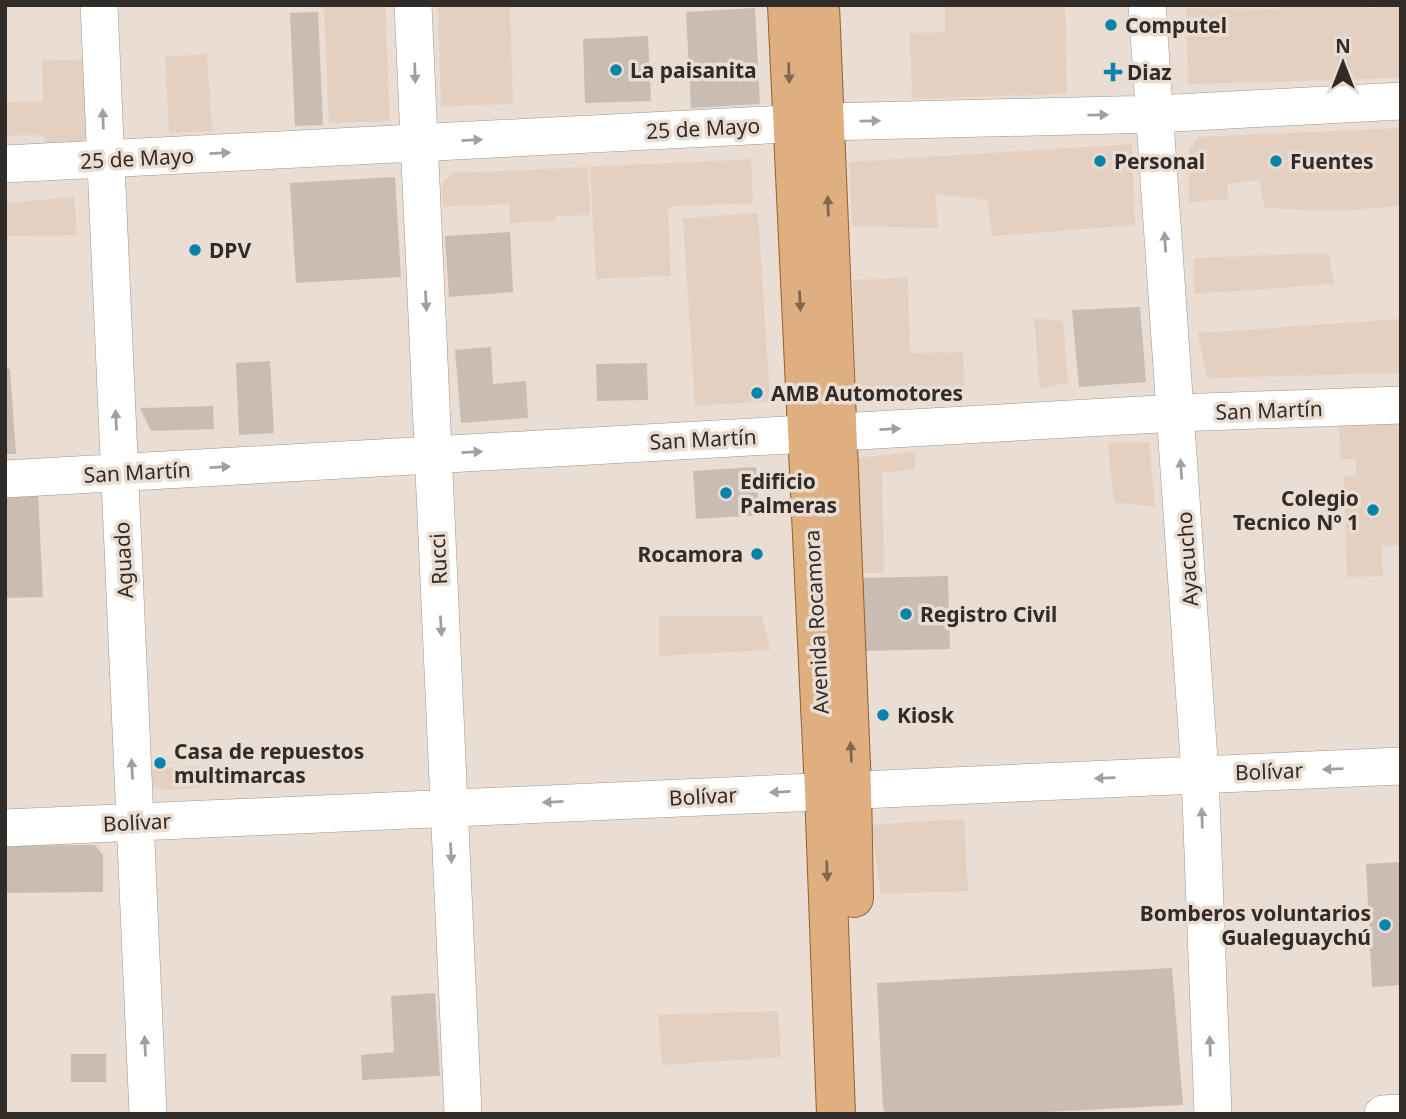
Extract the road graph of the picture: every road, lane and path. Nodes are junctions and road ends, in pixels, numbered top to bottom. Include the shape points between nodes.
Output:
1 (99, 5) edge
2 (413, 5) edge
3 (787, 5) edge
4 (820, 5) edge
5 (1147, 5) edge
6 (1401, 101) edge
7 (1156, 114) junction
8 (808, 122) junction
9 (418, 143) junction
10 (104, 159) junction
11 (5, 164) edge
12 (1401, 405) edge
13 (1177, 413) junction
14 (821, 432) junction
15 (433, 455) junction
16 (119, 473) junction
17 (5, 480) edge
18 (1401, 766) edge
19 (1200, 774) junction
20 (838, 790) junction
21 (449, 807) junction
22 (135, 822) junction
23 (5, 828) edge
24 (1401, 1113) edge
25 (148, 1114) edge
26 (463, 1114) edge
27 (836, 1114) edge
28 (856, 1114) edge
29 (1213, 1114) edge
30 (1383, 1114) edge

10 -> 1 street, Aguado
2 -> 9 street, Rucci
3 -> 8 main road, Avenida Rocamora
4 - 8 main road, Avenida Rocamora
5 - 7 street, Ayacucho
6 - 7 street, 25 de Mayo
8 -> 7 street, 25 de Mayo
13 -> 7 street, Ayacucho
9 -> 8 street, 25 de Mayo
8 - 14 main road, Avenida Rocamora
10 -> 9 street, 25 de Mayo
9 -> 15 street, Rucci
10 - 11 street, 25 de Mayo
16 -> 10 street, Aguado
12 - 13 street, San Martín
14 -> 13 street, San Martín
19 -> 13 street, Ayacucho
15 -> 14 street, San Martín
14 - 20 main road, Avenida Rocamora
16 -> 15 street, San Martín
15 -> 21 street, Rucci
16 - 17 street, San Martín
22 -> 16 street, Aguado
18 -> 19 street, Bolívar
19 -> 20 street, Bolívar
29 -> 19 street, Ayacucho
20 -> 21 street, Bolívar
20 -> 27 main road, Avenida Rocamora
20 - 28 main road, Avenida Rocamora
21 - 22 street, Bolívar
21 -> 26 street, Rucci
22 - 23 street, Bolívar
25 -> 22 street, Aguado
24 - 30 street

